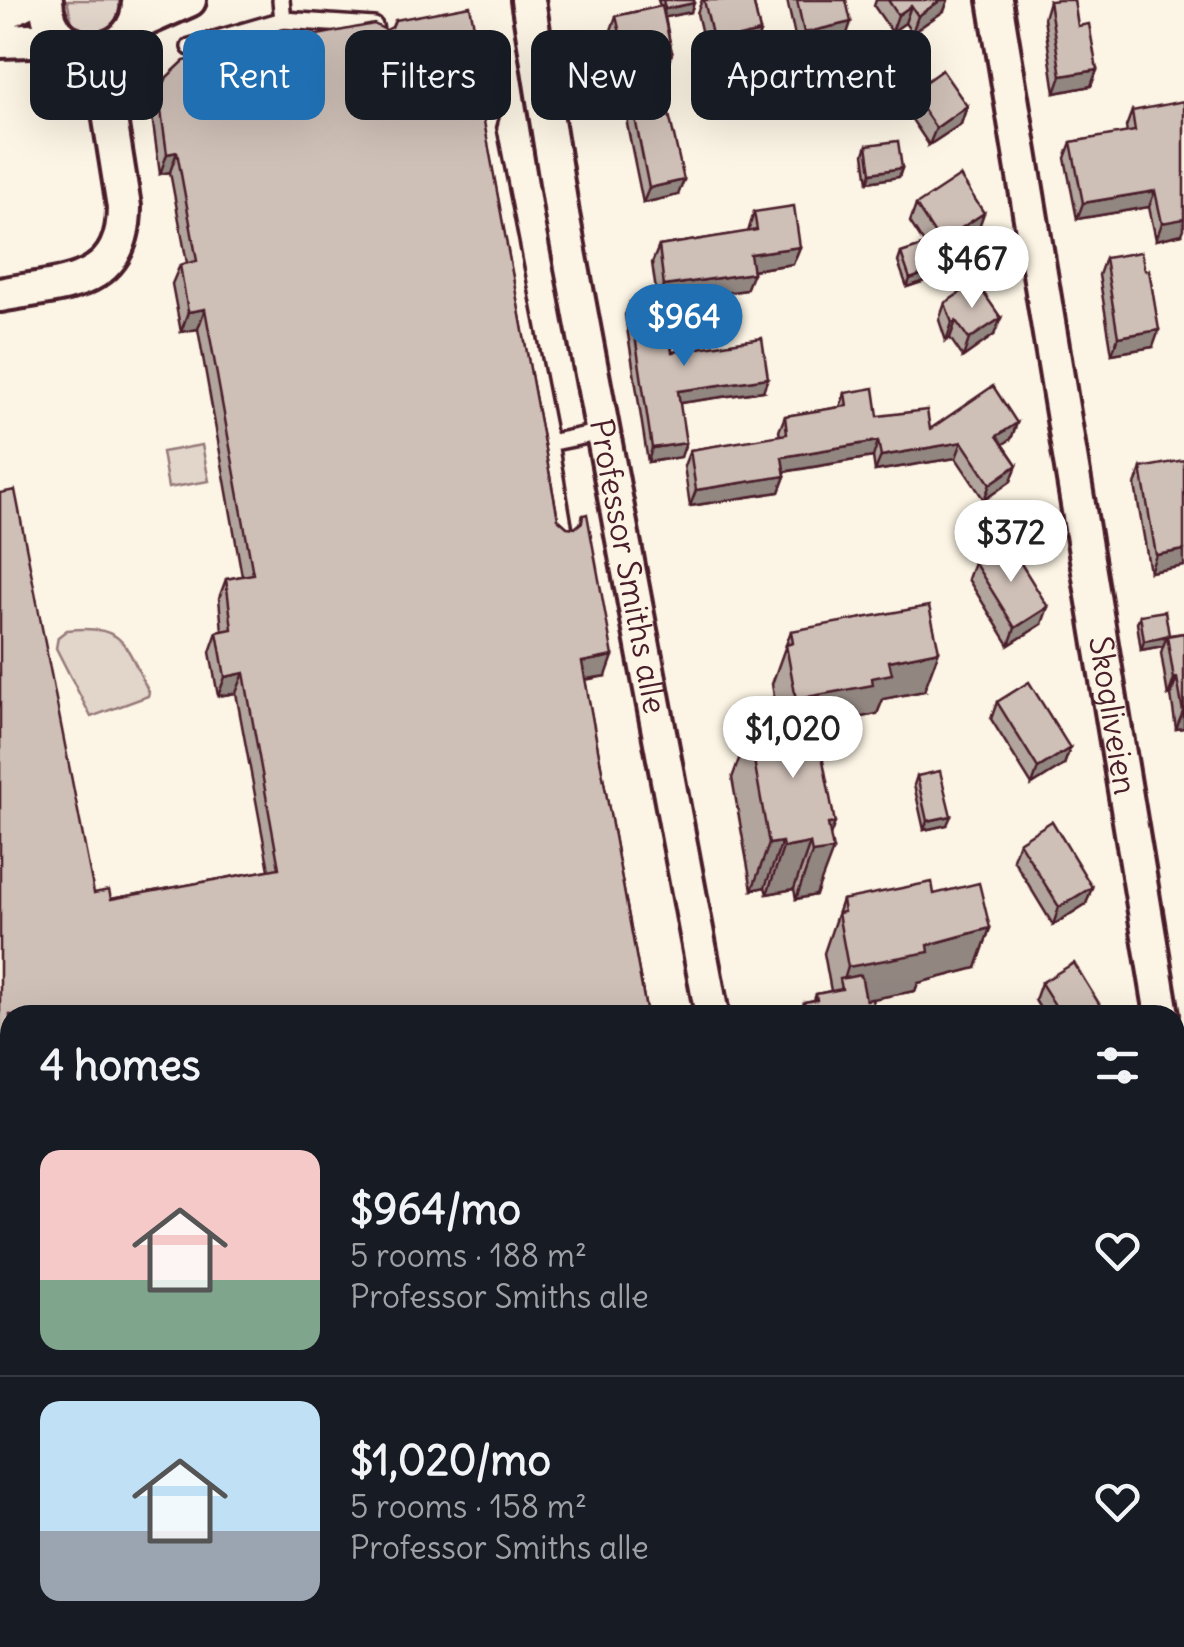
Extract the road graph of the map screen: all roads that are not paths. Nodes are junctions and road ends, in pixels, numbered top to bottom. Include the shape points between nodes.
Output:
1 (29, 0) edge
2 (46, 0) edge
3 (189, 0) edge
4 (281, 0) edge
5 (528, 0) edge
6 (996, 0) edge
7 (137, 12) edge
8 (0, 15) edge
9 (283, 20) junction
10 (57, 30) edge
11 (249, 30) edge
12 (375, 30) edge
13 (30, 40) edge
14 (0, 41) edge
15 (110, 120) edge
16 (489, 120) edge
17 (0, 294) edge
18 (602, 432) junction
19 (549, 443) junction
20 (565, 536) edge
21 (710, 1005) edge
22 (1160, 1005) edge

1 - 8 street
2 - 10 street
3 - 7 street
4 - 9 lane
5 - 18 street, Professor Smiths alle
6 - 22 street, Skogliveien
9 - 11 lane
9 - 12 lane
13 - 14 street
15 - 17 street via 124,207 120,247 110,261 74,281
16 - 19 lane
18 - 19 lane
18 - 21 street, Professor Smiths alle
19 - 20 lane

